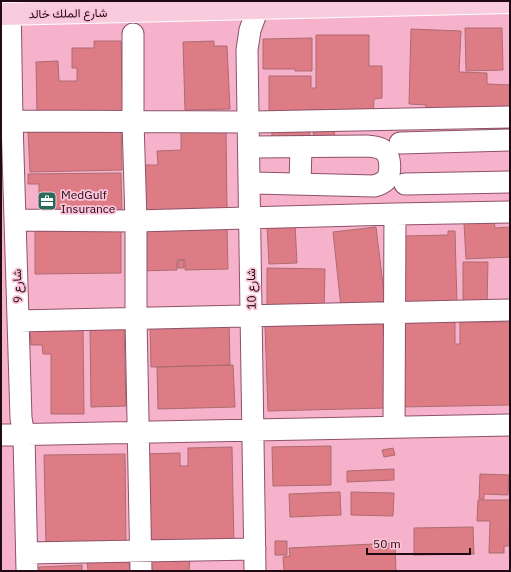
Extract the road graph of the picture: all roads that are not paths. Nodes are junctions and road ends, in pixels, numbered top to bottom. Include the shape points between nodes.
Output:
1 (510, 2) edge
2 (258, 8) junction
3 (7, 10) edge
4 (132, 34) dead end
5 (510, 117) edge
6 (12, 121) junction
7 (133, 121) junction
8 (248, 122) junction
9 (510, 140) edge
10 (400, 144) dead end
11 (249, 147) junction
12 (301, 148) junction
13 (510, 182) edge
14 (250, 183) junction
15 (300, 184) junction
16 (405, 184) dead end
17 (510, 212) edge
18 (395, 214) junction
19 (250, 218) junction
20 (15, 220) junction
21 (136, 221) junction
22 (510, 310) edge
23 (394, 314) junction
24 (252, 316) junction
25 (136, 318) junction
26 (18, 322) junction
27 (510, 425) edge
28 (394, 427) junction
29 (253, 430) junction
30 (138, 433) junction
31 (1, 435) edge
32 (24, 436) junction
33 (255, 549) junction
34 (141, 561) edge
35 (27, 562) edge
36 (255, 571) edge

1 - 2 main road, شارع الملك خالد
2 - 3 main road, شارع الملك خالد
2 - 8 street, شارع 10 via 250,30 247,50
3 - 6 street, شارع 9
4 - 7 street
5 - 8 street
6 - 7 street
6 - 20 street, شارع 9
7 - 8 street
7 - 21 street
8 - 11 street, شارع 10
9 - 10 street
11 - 12 street
11 - 14 street, شارع 10
12 - 15 street
12 - 15 street via 379,148 386,153 389,170 387,179 374,186
13 - 16 street
14 - 15 street
14 - 19 street, شارع 10
17 - 18 street
18 - 19 street
18 - 23 street
19 - 21 street
19 - 24 street, شارع 10
20 - 21 street
20 - 26 street, شارع 9
21 - 25 street
22 - 23 street
23 - 24 street
23 - 28 street
24 - 25 street
24 - 29 street, شارع 10
25 - 26 street
25 - 30 street
26 - 32 street, شارع 9 via 21,418
27 - 28 street
28 - 29 street
29 - 30 street
29 - 33 street, شارع 10
30 - 32 street
30 - 34 street
31 - 32 street
32 - 35 street, شارع 9
33 - 34 street
33 - 36 street, شارع 10
34 - 35 street

